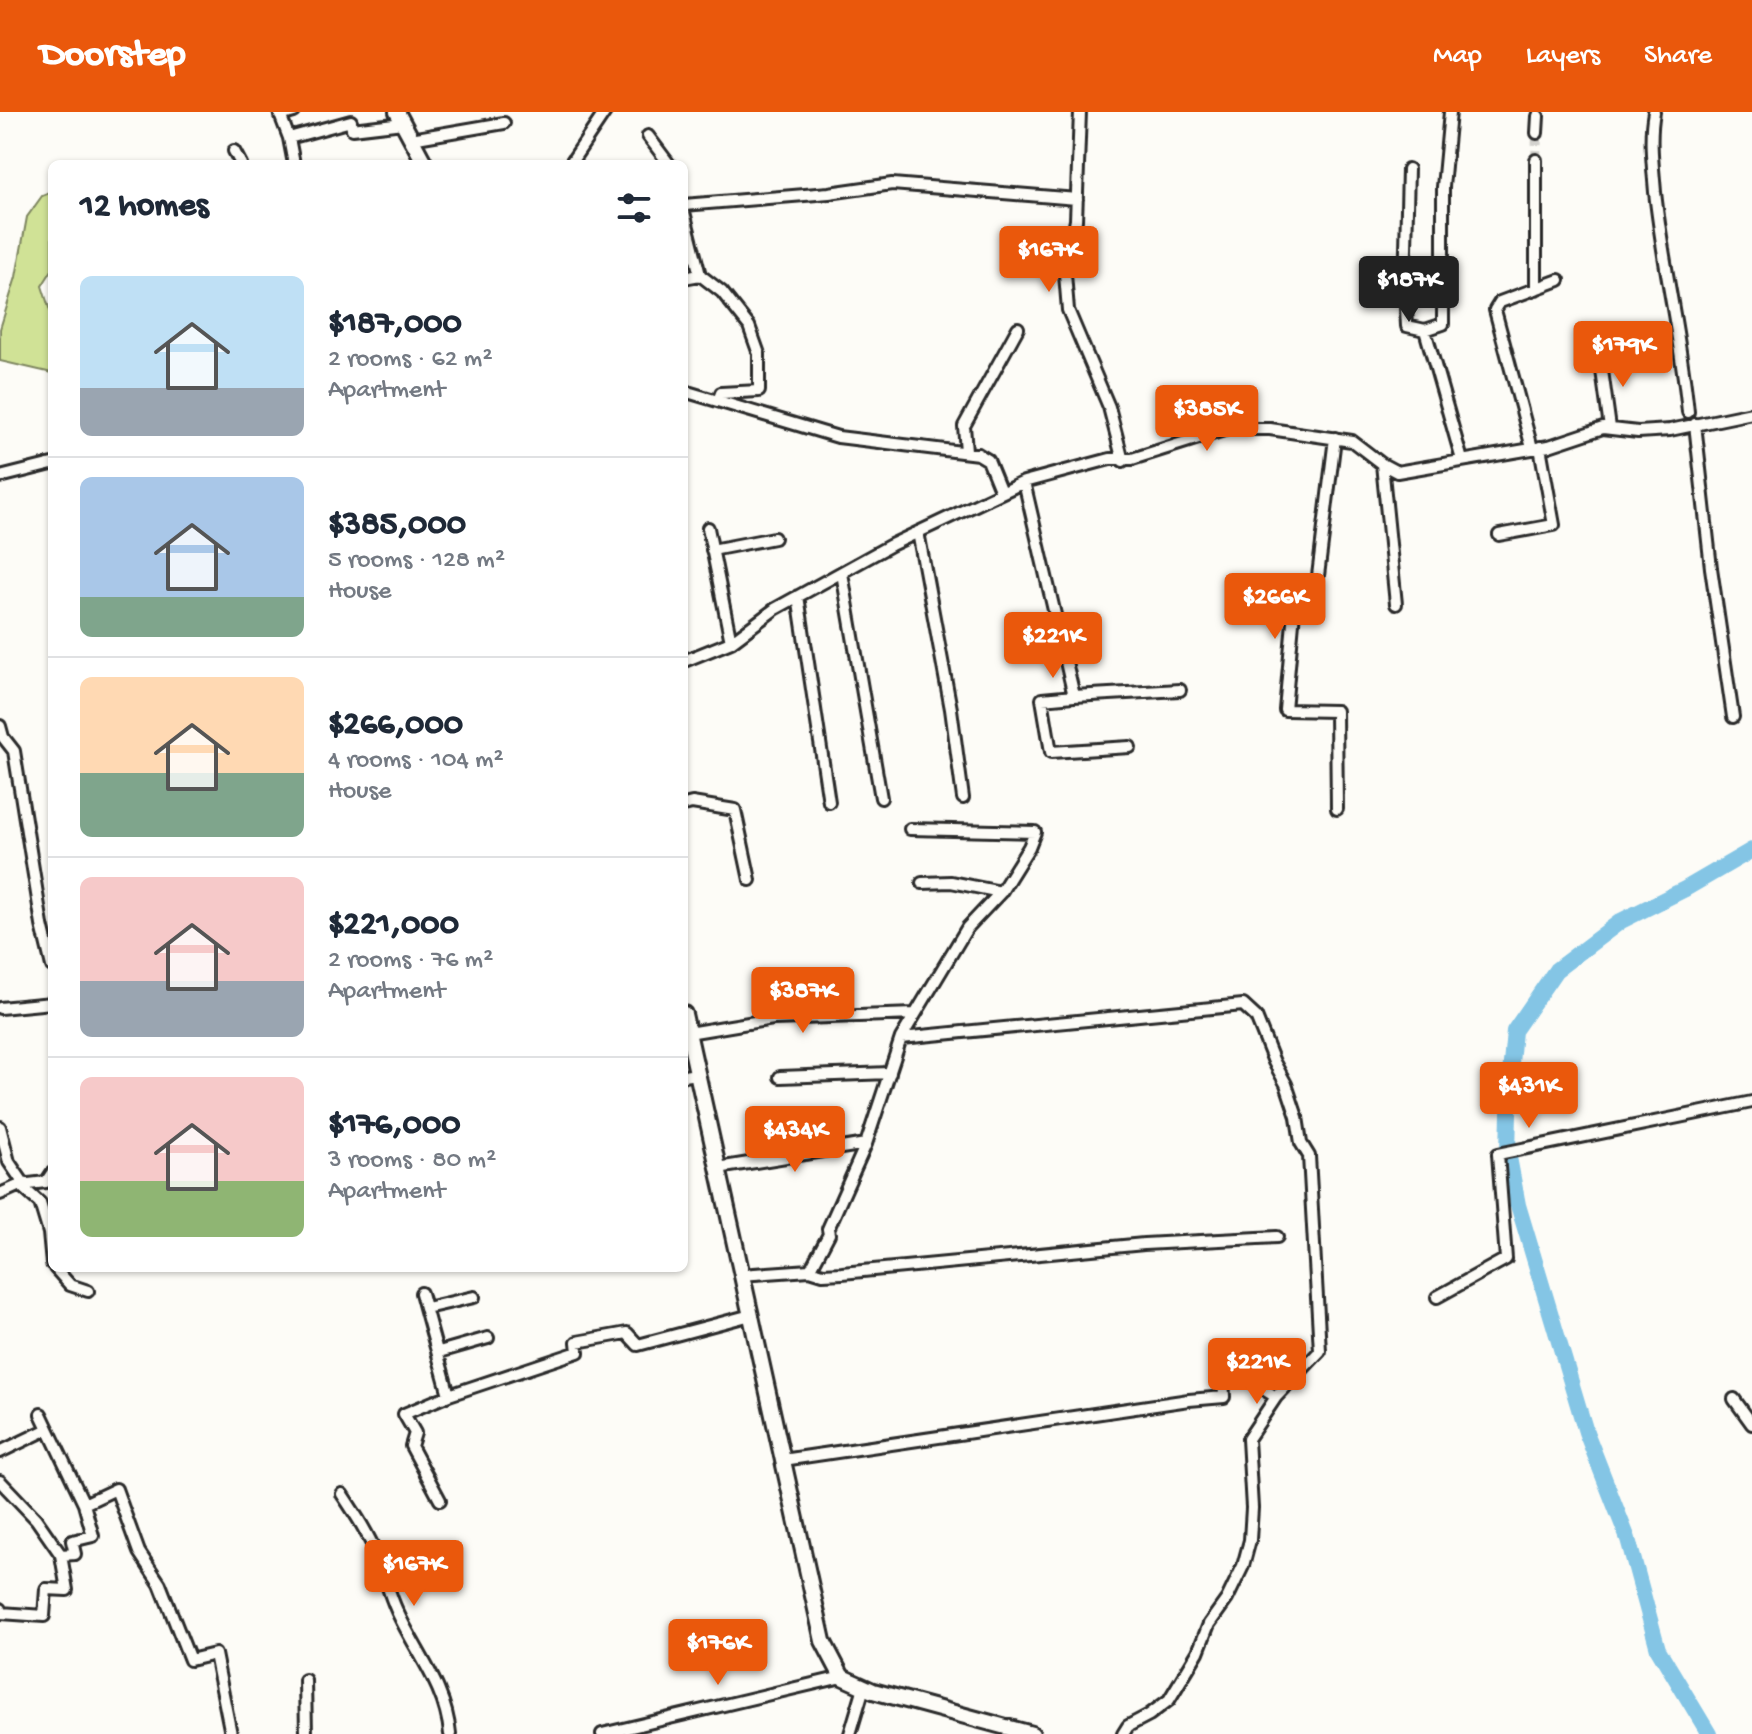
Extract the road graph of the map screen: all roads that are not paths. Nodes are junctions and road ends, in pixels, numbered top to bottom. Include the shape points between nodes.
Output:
1 (294, 112) edge
2 (605, 112) edge
3 (1080, 112) edge
4 (1450, 112) edge
5 (1654, 112) edge
6 (279, 114) edge
7 (1538, 116) dead end
8 (400, 117) edge
9 (504, 123) dead end
10 (1537, 133) tunnel mouth
11 (648, 136) dead end
12 (289, 138) junction
13 (411, 139) junction
14 (234, 151) dead end
15 (239, 160) edge
16 (293, 160) edge
17 (423, 160) edge
18 (573, 160) edge
19 (666, 160) edge
20 (1536, 160) tunnel mouth
21 (1408, 169) dead end
22 (1077, 199) junction
23 (688, 205) edge
24 (688, 228) edge
25 (700, 275) junction
26 (688, 277) edge
27 (1559, 280) dead end
28 (1536, 289) junction
29 (1018, 328) dead end
30 (1425, 330) junction
31 (1600, 356) dead end
32 (688, 392) edge
33 (718, 401) junction
34 (1688, 412) dead end
35 (1752, 413) edge
36 (1695, 424) junction
37 (1610, 428) junction
38 (1335, 438) junction
39 (1536, 447) junction
40 (966, 451) junction
41 (1462, 460) junction
42 (1123, 461) junction
43 (1382, 464) junction
44 (48, 465) edge
45 (0, 477) edge
46 (1024, 482) junction
47 (1001, 492) junction
48 (708, 528) dead end
49 (918, 532) junction
50 (1499, 535) dead end
51 (774, 538) dead end
52 (712, 550) junction
53 (842, 573) junction
54 (798, 596) junction
55 (1396, 604) dead end
56 (731, 642) junction
57 (688, 659) edge
58 (1180, 690) dead end
59 (1074, 696) junction
60 (1733, 717) dead end
61 (0, 726) edge
62 (1130, 747) dead end
63 (881, 798) dead end
64 (963, 798) dead end
65 (829, 802) dead end
66 (688, 804) edge
67 (1337, 809) dead end
68 (910, 829) dead end
69 (750, 880) dead end
70 (922, 883) dead end
71 (1001, 892) junction
72 (48, 949) edge
73 (48, 1003) edge
74 (0, 1008) edge
75 (915, 1014) junction
76 (688, 1033) joint
77 (901, 1038) junction
78 (890, 1073) junction
79 (691, 1075) edge
80 (780, 1077) dead end
81 (1752, 1102) edge
82 (0, 1127) edge
83 (866, 1144) junction
84 (718, 1168) junction
85 (48, 1179) edge
86 (22, 1184) junction
87 (0, 1194) edge
88 (48, 1230) edge
89 (1277, 1237) dead end
90 (810, 1270) junction
91 (59, 1272) edge
92 (740, 1275) junction
93 (88, 1291) dead end
94 (421, 1293) dead end
95 (474, 1297) dead end
96 (1437, 1297) dead end
97 (426, 1308) junction
98 (751, 1315) junction
99 (488, 1338) dead end
100 (439, 1352) junction
101 (449, 1395) junction
102 (1276, 1397) junction
103 (1734, 1399) dead end
104 (41, 1414) dead end
105 (1752, 1424) edge
106 (48, 1429) junction
107 (0, 1452) edge
108 (783, 1460) junction
109 (0, 1481) edge
110 (342, 1494) dead end
111 (440, 1500) dead end
112 (84, 1504) junction
113 (61, 1555) junction
114 (0, 1609) edge
115 (842, 1677) junction
116 (305, 1680) dead end
117 (864, 1687) junction
118 (231, 1734) edge
119 (306, 1734) edge
120 (450, 1734) edge
121 (602, 1734) edge
122 (850, 1734) edge
123 (1032, 1734) edge
124 (1123, 1734) edge

1 - 6 street
2 - 18 street
3 - 22 street
4 - 30 street via 1443,187 1443,324
5 - 34 street via 1661,247
6 - 12 street
7 - 10 street
8 - 12 street via 352,129 351,121
8 - 13 main road
9 - 13 street
11 - 19 street
12 - 16 street
13 - 17 main road
14 - 15 street
20 - 28 street
21 - 30 street via 1407,326
22 - 23 street via 892,184
22 - 42 street via 1065,274 1068,310 1109,407
24 - 25 street
25 - 26 street
25 - 33 street via 722,292 749,326 759,354 759,391 721,393
27 - 28 street
28 - 39 street via 1500,302 1495,310
29 - 40 street via 964,426
30 - 41 street
31 - 37 street
32 - 33 street
33 - 40 street via 838,437
35 - 36 street
36 - 37 street via 1638,432
36 - 60 street
37 - 39 street
38 - 42 street via 1227,429
38 - 43 street via 1352,441
38 - 67 street via 1318,576 1294,611 1285,710 1336,711
39 - 41 street
39 - 50 street via 1554,525
40 - 47 street via 988,460
41 - 43 street via 1397,472
42 - 46 street via 1110,459
43 - 55 street
44 - 45 street
46 - 47 street
46 - 59 street
47 - 49 street
48 - 52 street
49 - 53 street
49 - 64 street
51 - 52 street
52 - 56 street
53 - 54 street
53 - 63 street
54 - 56 street
54 - 65 street
56 - 57 street
58 - 59 street
59 - 62 street via 1042,699 1051,752
61 - 72 street via 14,751
66 - 69 street via 735,810
68 - 71 street via 1035,832
70 - 71 street via 951,882
71 - 75 street via 967,928
73 - 74 street
75 - 76 street via 773,1019
75 - 77 street
76 - 79 main road
77 - 78 street
77 - 102 street via 1243,1005 1256,1017 1286,1084 1309,1156 1314,1233 1320,1351
78 - 80 street
78 - 83 street
79 - 84 main road
81 - 96 street via 1498,1154 1506,1259
82 - 86 street via 9,1162
83 - 84 street
83 - 90 street
84 - 92 main road
85 - 86 street
86 - 87 street
86 - 88 street via 40,1203
89 - 90 street via 842,1273
90 - 92 street
91 - 93 street via 70,1285
92 - 98 main road
94 - 97 street
95 - 97 street
97 - 100 street
98 - 101 street via 638,1345 627,1333 577,1342 578,1352
98 - 108 main road
99 - 100 street
100 - 101 street
101 - 111 street via 404,1414 415,1433 411,1446
102 - 108 street via 1228,1367 1223,1373 1224,1397
102 - 124 street via 1248,1439 1252,1508 1243,1566 1169,1700
103 - 105 street
104 - 106 street
106 - 107 street
106 - 112 street
108 - 115 main road via 823,1641
109 - 113 street
110 - 120 street via 363,1525 395,1608 432,1673 448,1712
112 - 113 street via 93,1536 72,1541 75,1554
112 - 118 street via 116,1489 190,1660 215,1654
113 - 114 street via 67,1590 46,1589 44,1616
115 - 117 main road
115 - 121 street
116 - 119 street
117 - 122 street
117 - 123 main road

